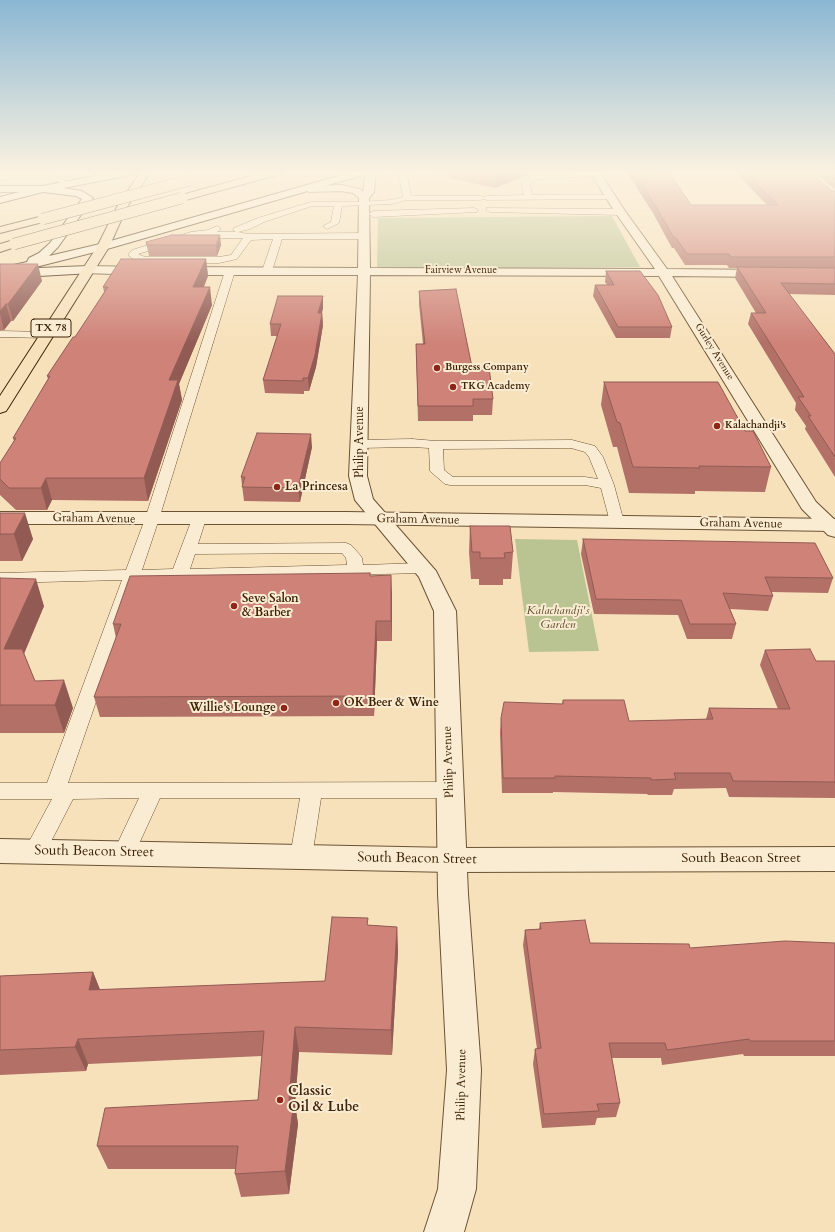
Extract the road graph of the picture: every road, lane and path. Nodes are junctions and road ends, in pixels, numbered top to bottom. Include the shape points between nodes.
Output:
1 (14, 228) edge
2 (30, 228) edge
3 (61, 228) edge
4 (66, 228) edge
5 (112, 228) edge
6 (171, 228) edge
7 (248, 228) edge
8 (310, 228) edge
9 (362, 228) edge
10 (632, 228) edge
11 (0, 230) edge
12 (213, 230) joint
13 (242, 236) junction
14 (278, 237) junction
15 (0, 239) edge
16 (0, 248) edge
17 (103, 248) junction
18 (88, 270) junction
19 (230, 271) junction
20 (267, 271) junction
21 (364, 271) junction
22 (1, 272) edge
23 (663, 272) junction
24 (781, 273) edge
25 (0, 334) edge
26 (47, 335) junction
27 (0, 408) edge
28 (358, 444) junction
29 (436, 445) junction
30 (607, 485) junction
31 (0, 518) edge
32 (152, 519) junction
33 (199, 519) junction
34 (382, 520) junction
35 (617, 522) junction
36 (833, 527) edge
37 (188, 549) junction
38 (423, 568) junction
39 (355, 569) junction
40 (180, 573) junction
41 (133, 574) junction
42 (0, 578) edge
43 (153, 790) junction
44 (312, 790) junction
45 (450, 790) junction
46 (0, 791) edge
47 (60, 791) junction
48 (0, 851) edge
49 (35, 851) junction
50 (124, 853) junction
51 (301, 857) junction
52 (835, 859) edge
53 (452, 860) junction
54 (444, 1232) edge

1 - 11 main road
2 - 15 main road
3 - 16 main road, bridge
4 - 22 street via 54,245 38,260
5 - 17 main road, TX 78
6 - 17 street
7 - 13 lane
8 - 14 lane
9 - 21 street, Philip Avenue
10 - 23 street, Gurley Avenue
12 - 13 lane via 212,235
12 - 13 lane via 132,255 145,260 220,260 234,257
13 - 14 lane
14 - 20 lane
17 - 18 main road, TX 78
17 - 22 street
18 - 19 street, Fairview Avenue
18 - 22 street, Fairview Avenue
18 - 26 main road, TX 78
19 - 20 street, Fairview Avenue
19 - 32 lane
20 - 21 street, Fairview Avenue
21 - 23 street, Fairview Avenue
21 - 28 street, Philip Avenue
23 - 24 street, Fairview Avenue
23 - 36 street, Gurley Avenue via 809,505
25 - 26 lane
26 - 27 main road, TX 78
28 - 29 lane
28 - 34 street, Philip Avenue via 358,476 364,500
29 - 30 lane via 572,444 590,449 596,457
29 - 30 lane via 437,471 450,481 585,481
30 - 35 lane
31 - 32 street, Graham Avenue
32 - 33 street, Graham Avenue
32 - 41 lane
33 - 34 street, Graham Avenue
33 - 37 lane
34 - 35 street, Graham Avenue
34 - 38 street, Philip Avenue
35 - 36 street, Graham Avenue
37 - 39 lane via 346,548 354,558
37 - 40 lane
38 - 39 lane
38 - 45 street, Philip Avenue via 445,611
39 - 40 lane
40 - 41 lane
41 - 42 lane
41 - 47 lane
43 - 44 lane
43 - 47 lane
43 - 50 lane
44 - 45 lane
44 - 51 lane
45 - 53 street, Philip Avenue
46 - 47 lane
47 - 49 lane
48 - 49 street, South Beacon Street
49 - 50 street, South Beacon Street
50 - 51 street, South Beacon Street
51 - 53 street, South Beacon Street
52 - 53 street, South Beacon Street
53 - 54 street, Philip Avenue via 464,1070 457,1189

